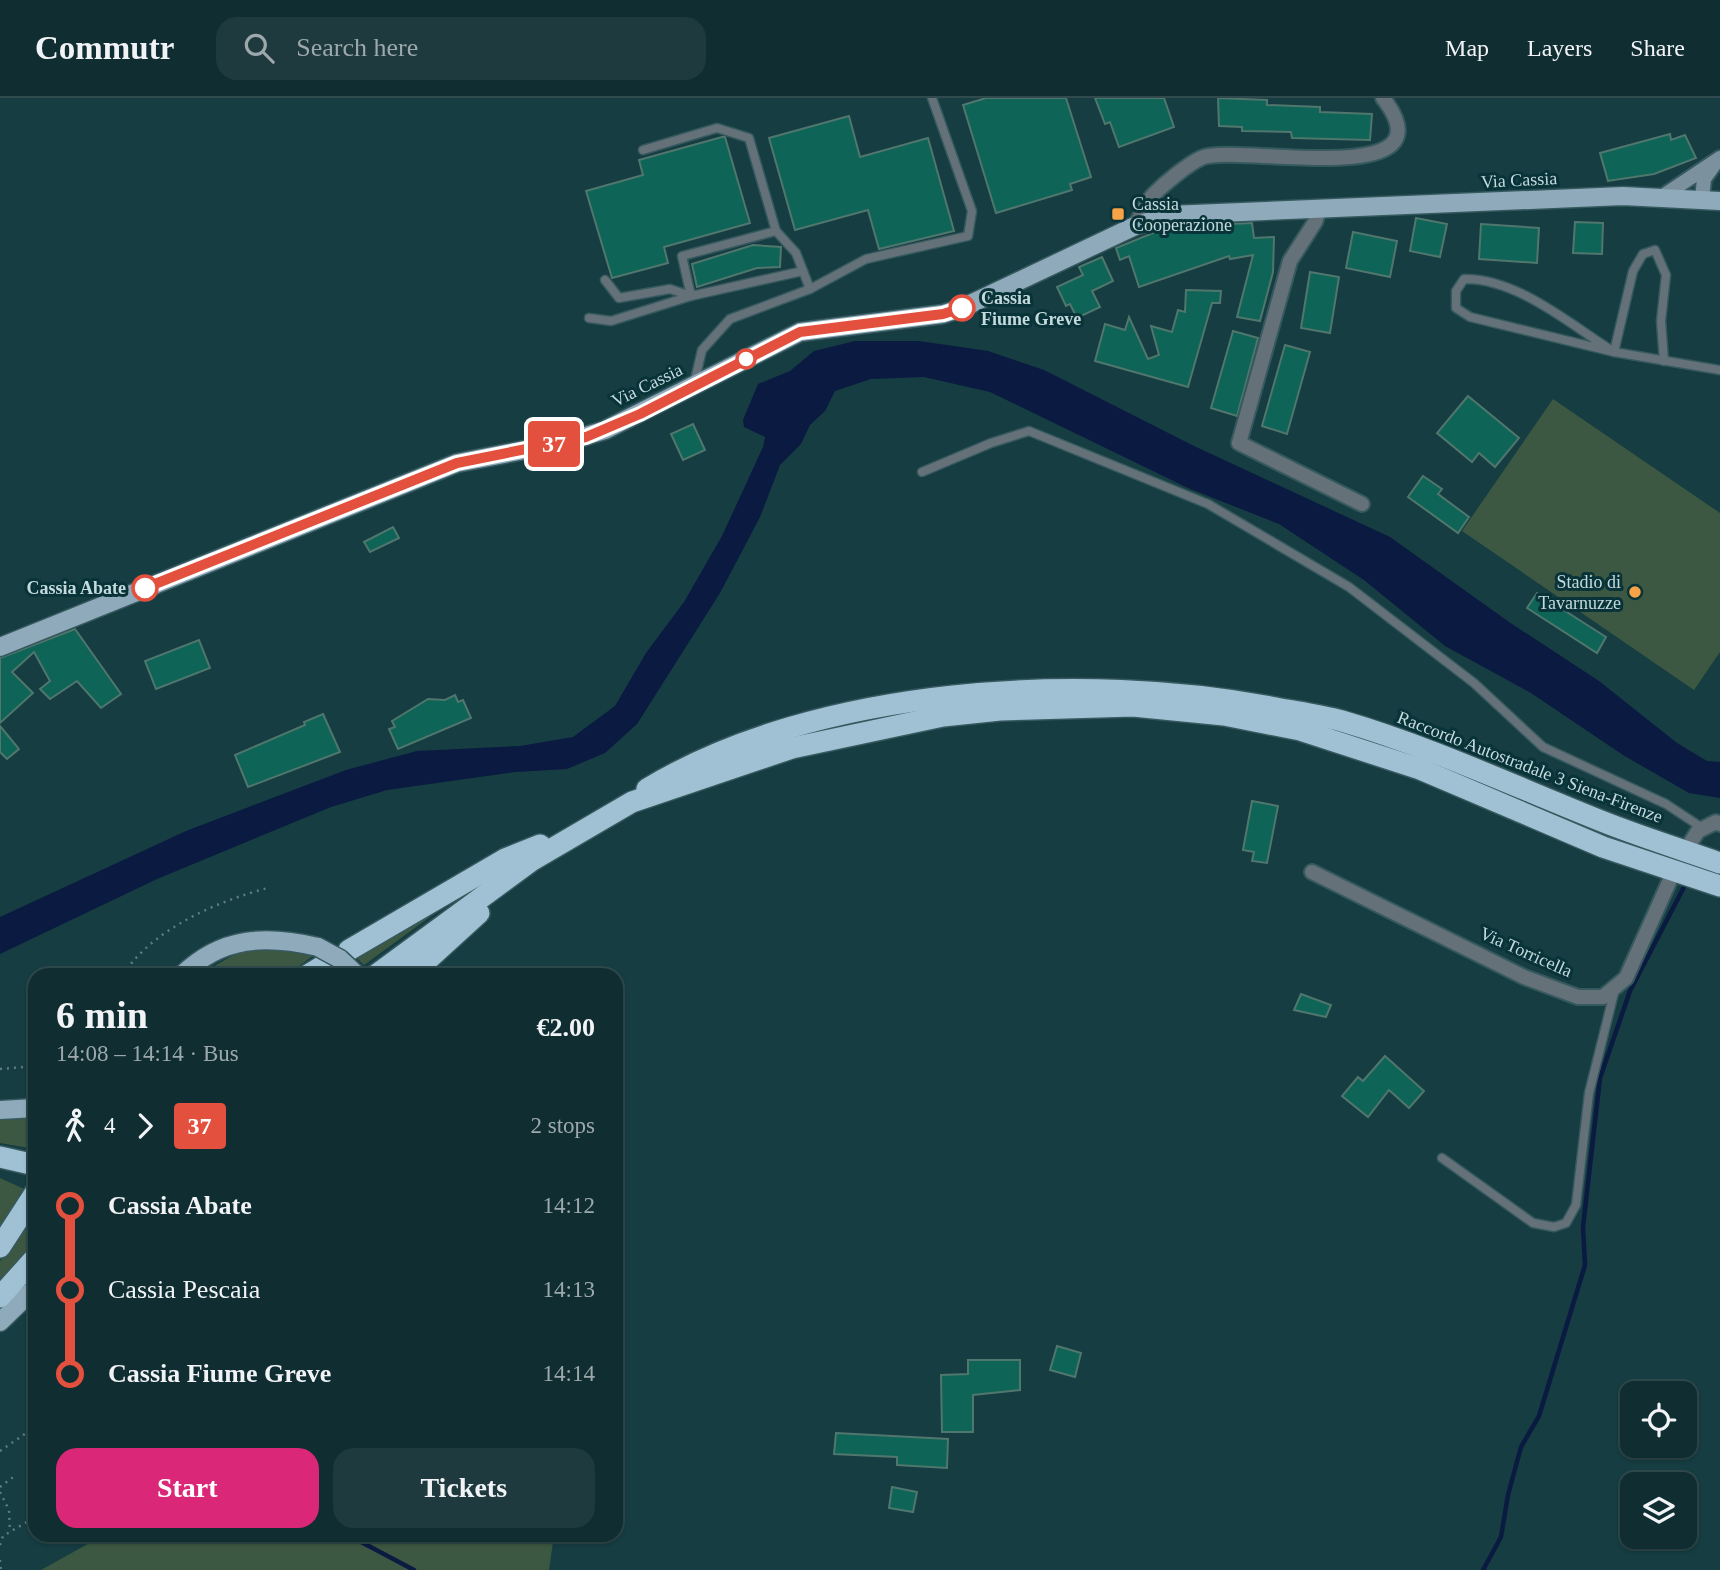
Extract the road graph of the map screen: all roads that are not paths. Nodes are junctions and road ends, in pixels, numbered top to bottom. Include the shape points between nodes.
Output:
1 (932, 98) edge
2 (1383, 98) edge
3 (643, 150) dead end
4 (1720, 159) edge
5 (1663, 196) junction
6 (1715, 199) edge
7 (1320, 208) junction
8 (1135, 226) junction
9 (776, 231) junction
10 (803, 271) junction
11 (604, 280) dead end
12 (810, 289) junction
13 (691, 296) junction
14 (589, 318) dead end
15 (1614, 352) junction
16 (1664, 361) junction
17 (1720, 370) edge
18 (693, 386) junction
19 (922, 472) dead end
20 (1362, 504) dead end
21 (0, 647) edge
22 (632, 802) junction
23 (1720, 824) edge
24 (587, 827) junction
25 (1704, 829) junction
26 (1691, 842) dead end
27 (1720, 863) edge
28 (1312, 872) dead end
29 (1670, 880) dead end
30 (1720, 886) edge
31 (349, 950) dead end
32 (317, 962) edge
33 (189, 968) edge
34 (350, 968) edge
35 (386, 968) edge
36 (419, 968) edge
37 (1616, 986) junction
38 (28, 1108) edge
39 (0, 1110) edge
40 (0, 1157) edge
41 (1442, 1158) dead end
42 (28, 1163) edge
43 (28, 1204) edge
44 (0, 1247) edge
45 (28, 1266) edge
46 (28, 1295) edge
47 (0, 1297) edge
48 (0, 1322) edge

1 - 12 lane via 972,211 968,236 866,259
2 - 8 street via 1398,117 1398,137 1387,150 1358,157 1203,156 1153,194
3 - 9 lane via 717,128 749,138
4 - 5 main road
4 - 6 main road via 1704,178
5 - 6 main road, Via Cassia
5 - 7 main road, Via Cassia
7 - 8 main road, Via Cassia via 1183,213
7 - 20 street via 1290,261 1238,443
8 - 18 main road, Via Cassia via 962,308 800,332
9 - 10 lane via 796,253
9 - 13 lane via 682,256
10 - 12 lane
10 - 13 lane
11 - 13 lane via 619,298 670,289
12 - 18 lane via 730,320 702,349
13 - 14 lane via 611,321
15 - 15 lane via 1470,317 1456,308 1456,291 1464,279 1483,279 1526,297
15 - 16 lane
15 - 16 lane via 1633,271 1643,254 1655,250 1665,275
16 - 17 lane
18 - 21 main road, Via Cassia via 586,437 486,455 430,473
19 - 25 lane via 1029,431 1208,504 1349,587 1474,682 1543,747 1666,804
22 - 24 highway, Raccordo Autostradale 3 Siena-Firenze
22 - 27 highway, Raccordo Autostradale 3 Siena-Firenze via 676,772 714,754 817,721 995,692 1093,688 1241,701 1338,720 1425,747 1610,824
22 - 30 highway, Raccordo Autostradale 3 Siena-Firenze via 792,748 943,716 1133,705 1224,715 1346,744 1420,769 1603,847
23 - 25 street
24 - 31 highway via 505,859
24 - 35 highway, Raccordo Autostradale 3 Siena-Firenze via 531,861
24 - 36 highway
25 - 26 street
28 - 37 street, Via Torricella via 1524,977 1578,997 1603,997
29 - 37 street via 1626,978
32 - 33 main road via 268,938 216,949
32 - 34 main road, bridge via 340,959
37 - 41 lane via 1588,1093 1576,1205 1566,1223 1554,1227 1533,1223
38 - 39 main road
40 - 42 highway
43 - 44 highway
45 - 47 highway
46 - 48 main road

